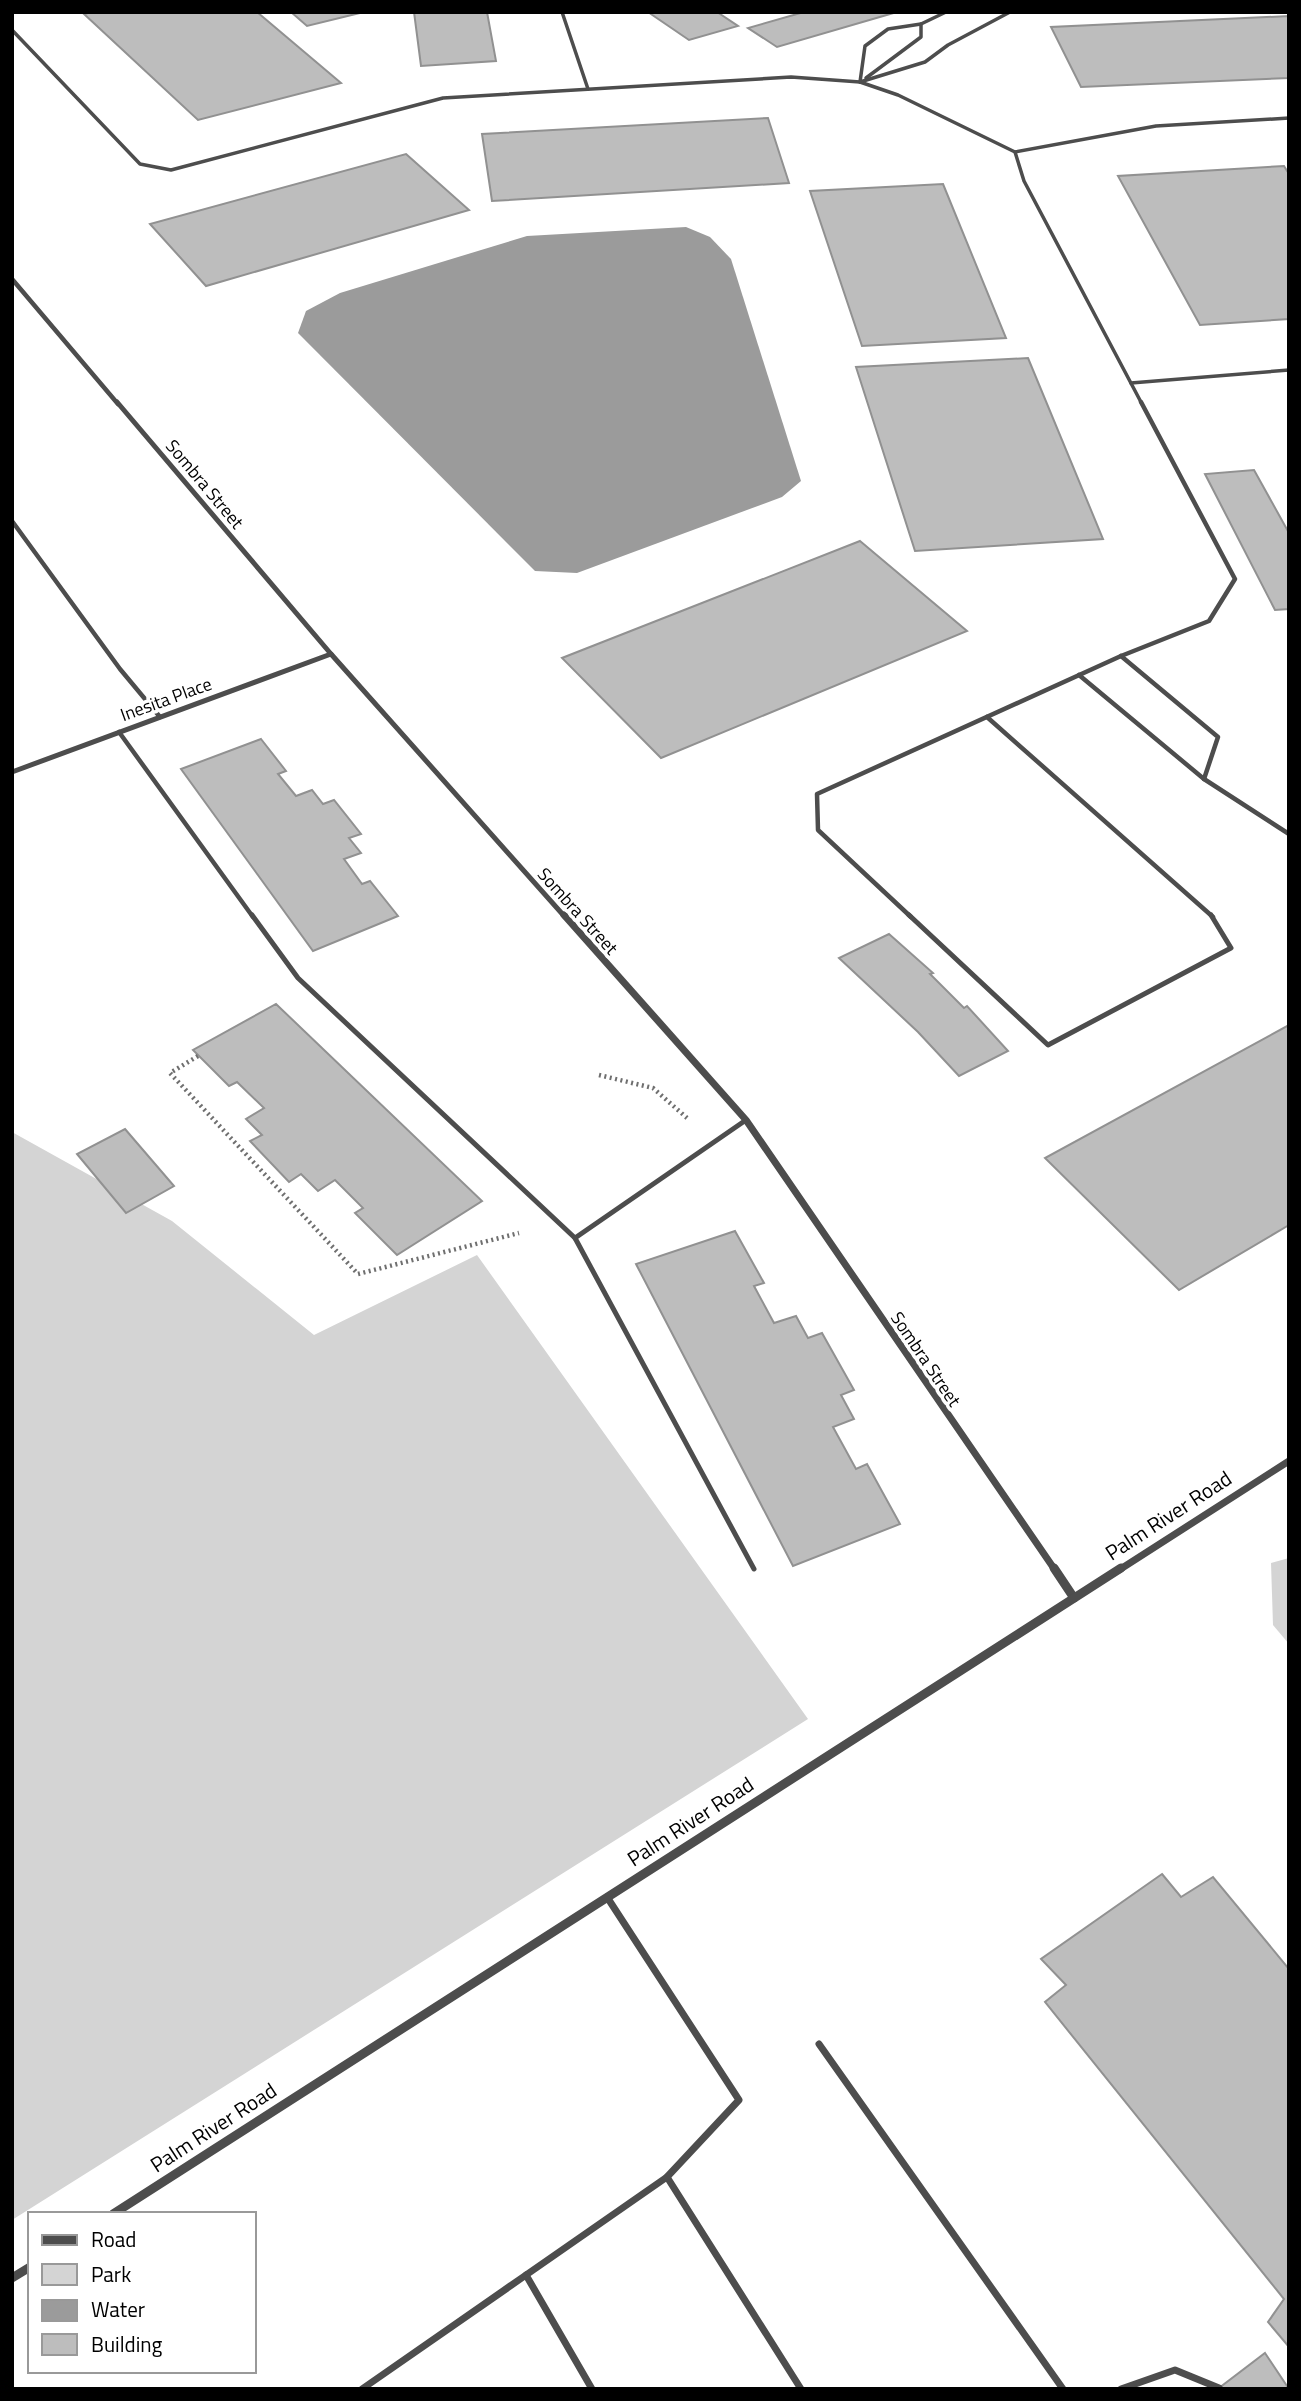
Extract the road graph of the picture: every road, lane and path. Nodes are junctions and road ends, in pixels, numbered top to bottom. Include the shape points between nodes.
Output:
1 (562, 12) edge
2 (946, 12) edge
3 (1010, 12) edge
4 (921, 24) junction
5 (12, 30) edge
6 (860, 82) junction
7 (587, 89) junction
8 (1289, 118) edge
9 (1015, 152) junction
10 (12, 279) edge
11 (1289, 370) edge
12 (1131, 383) junction
13 (12, 521) edge
14 (331, 654) junction
15 (1121, 656) junction
16 (1079, 675) junction
17 (160, 717) junction
18 (987, 717) junction
19 (119, 732) junction
20 (12, 772) edge
21 (1204, 779) junction
22 (1289, 834) edge
23 (198, 1056) dead end
24 (599, 1075) dead end
25 (746, 1120) junction
26 (714, 1141) junction
27 (559, 1222) junction
28 (575, 1238) junction
29 (1289, 1461) edge
30 (754, 1569) dead end
31 (1074, 1598) junction
32 (607, 1897) junction
33 (819, 2044) dead end
34 (667, 2177) junction
35 (116, 2212) edge
36 (28, 2268) edge
37 (526, 2275) junction
38 (12, 2278) edge
39 (1219, 2388) edge
40 (362, 2389) edge
41 (592, 2389) edge
42 (801, 2389) edge
43 (1063, 2389) edge
44 (1121, 2389) edge

1 - 7 lane
2 - 4 lane
3 - 6 lane via 925,62
4 - 6 lane via 921,37
4 - 6 lane via 888,29 865,46
5 - 7 lane via 140,164 172,170 443,98
6 - 7 lane via 791,76
6 - 9 lane via 898,95
8 - 9 lane via 1156,126
9 - 12 lane via 1024,181
10 - 14 street, Sombra Street
11 - 12 lane
12 - 15 lane via 1235,579 1209,621
13 - 17 lane
14 - 17 street, Inesita Place
14 - 25 street, Sombra Street
15 - 16 lane
15 - 21 lane via 1218,737
16 - 18 lane
16 - 21 lane
17 - 19 street, Inesita Place
18 - 18 lane via 817,794 818,830 1048,1045 1231,948 1214,918
19 - 20 street, Inesita Place
19 - 27 lane via 298,978
21 - 22 lane
23 - 27 path via 170,1073 358,1274
24 - 26 path via 653,1088
25 - 26 lane
25 - 31 street, Sombra Street
26 - 28 lane
27 - 28 lane
28 - 30 lane
29 - 31 street, Palm River Road
31 - 32 street, Palm River Road
32 - 34 lane via 739,2100
32 - 35 street, Palm River Road
33 - 43 lane
34 - 37 lane
34 - 42 lane
36 - 38 street
37 - 40 lane
37 - 41 lane
39 - 44 lane via 1175,2370

